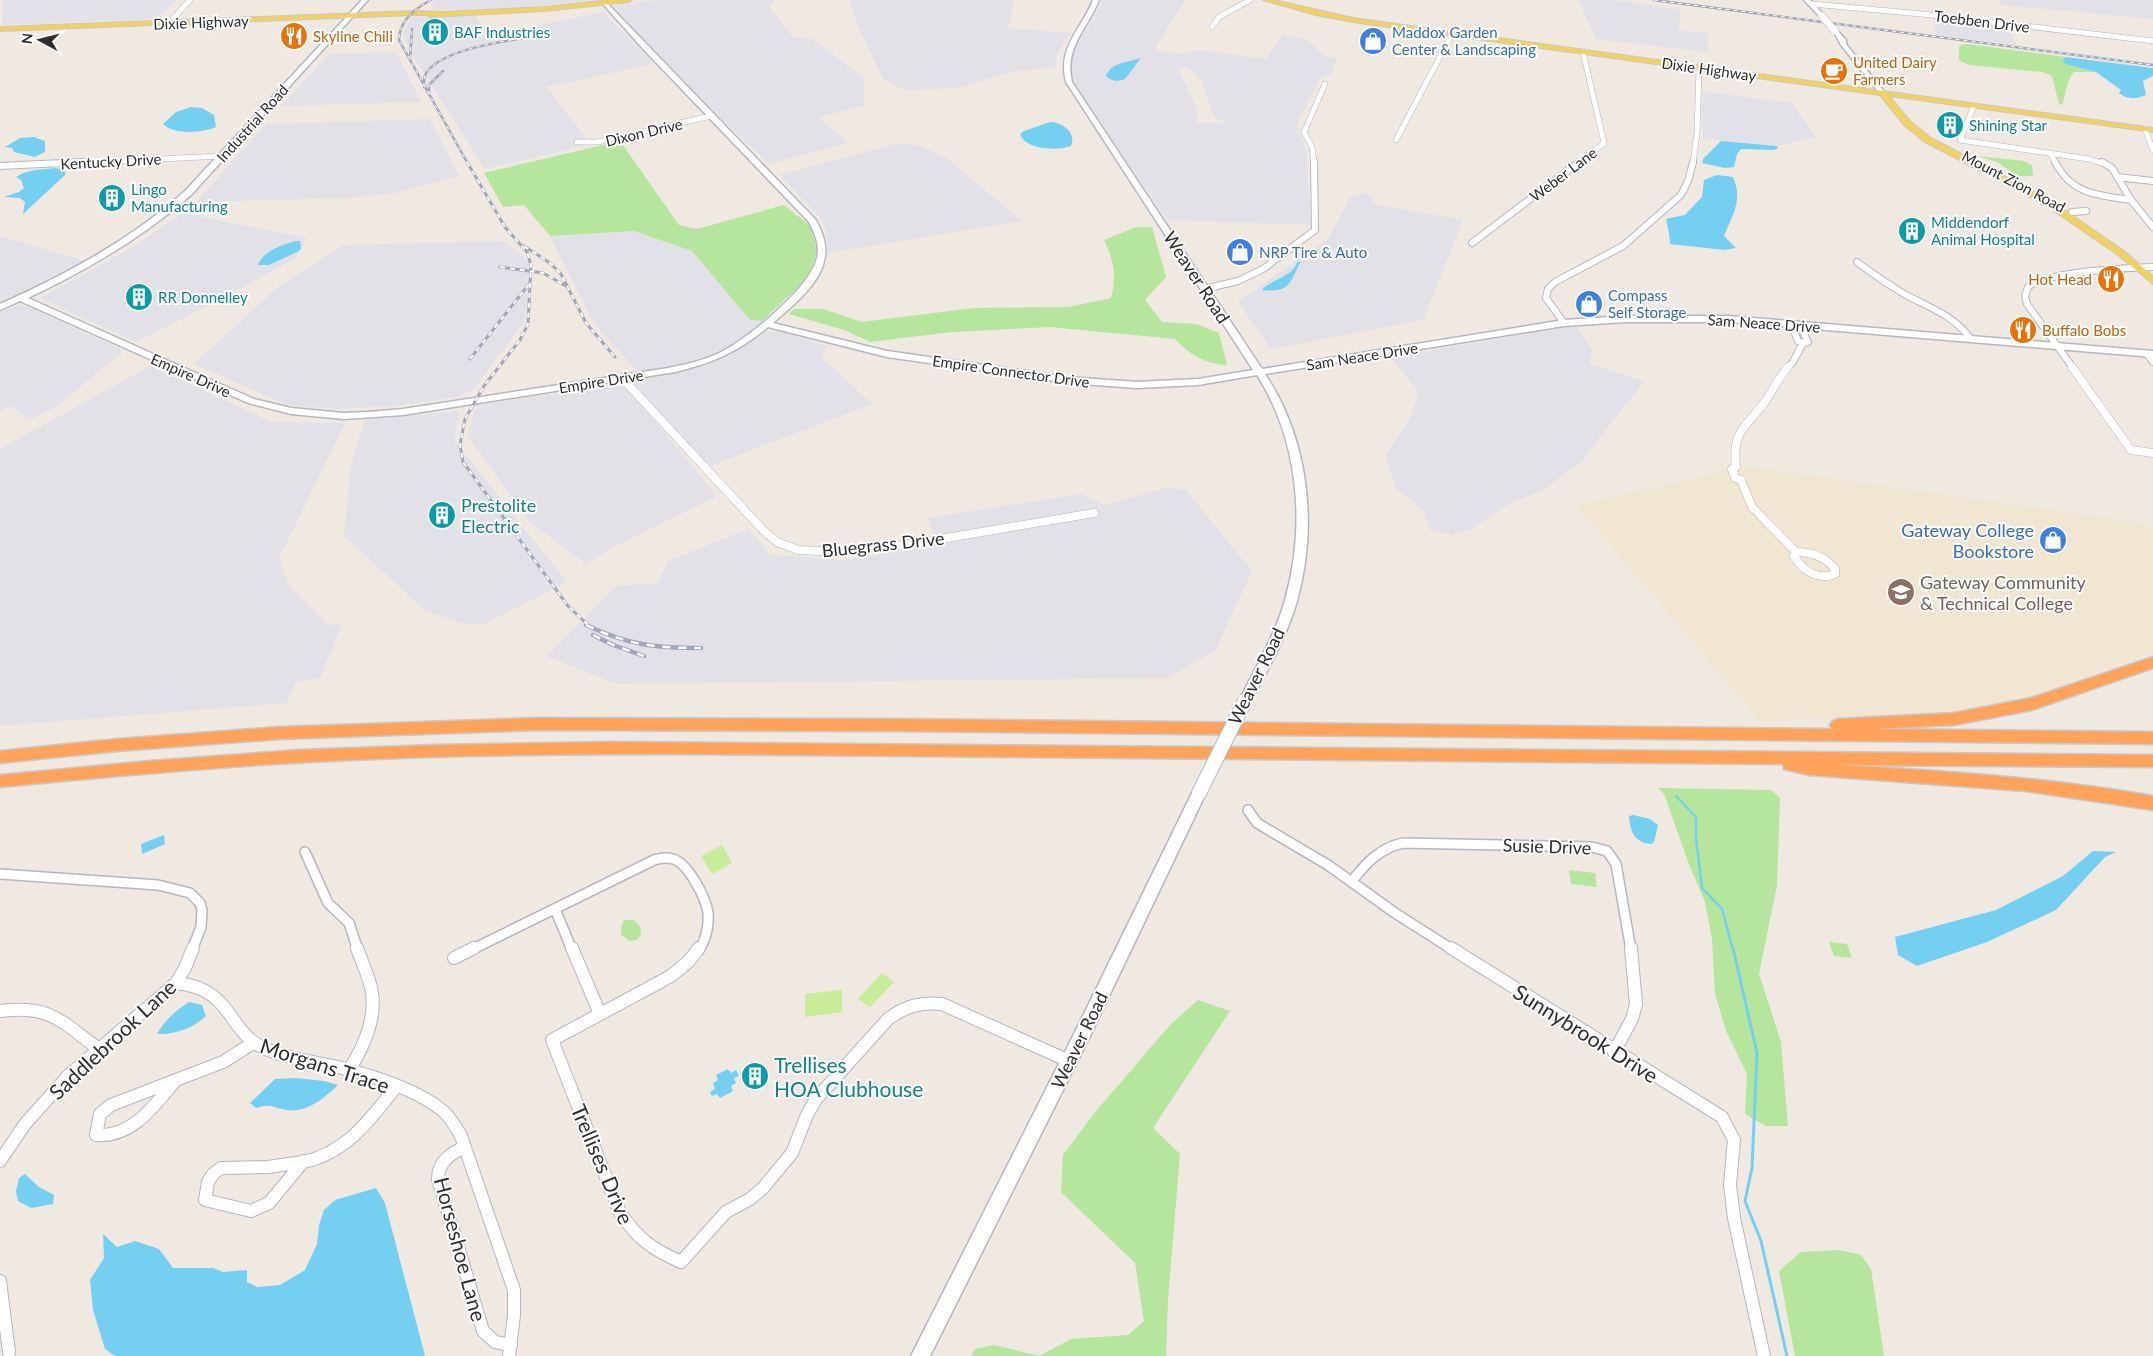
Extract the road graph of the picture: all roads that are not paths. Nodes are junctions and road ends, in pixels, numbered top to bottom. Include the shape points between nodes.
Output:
1 (190, 0) edge
2 (365, 0) edge
3 (629, 0) edge
4 (1096, 0) edge
5 (1250, 0) edge
6 (1266, 0) edge
7 (1809, 2) edge
8 (605, 3) junction
9 (349, 17) junction
10 (169, 23) junction
11 (1212, 27) dead end
12 (0, 29) edge
13 (1452, 34) junction
14 (1843, 40) junction
15 (2153, 41) edge
16 (1583, 52) junction
17 (1700, 68) junction
18 (1325, 84) dead end
19 (1877, 86) junction
20 (1867, 91) junction
21 (1883, 94) junction
22 (1892, 95) junction
23 (1974, 106) junction
24 (711, 116) junction
25 (2149, 130) edge
26 (1396, 140) dead end
27 (577, 142) dead end
28 (2152, 146) edge
29 (2051, 154) junction
30 (222, 156) junction
31 (0, 166) edge
32 (2117, 177) junction
33 (2153, 181) edge
34 (2131, 200) junction
35 (2086, 211) dead end
36 (2072, 212) junction
37 (2153, 227) edge
38 (1472, 244) dead end
39 (1857, 262) dead end
40 (2137, 266) junction
41 (2152, 268) edge
42 (2153, 281) edge
43 (1204, 289) junction
44 (20, 298) junction
45 (0, 307) edge
46 (766, 324) junction
47 (1564, 324) junction
48 (1796, 326) junction
49 (1970, 338) junction
50 (2057, 346) junction
51 (2150, 354) edge
52 (2153, 362) edge
53 (1259, 372) junction
54 (622, 378) junction
55 (2153, 453) edge
56 (1094, 513) dead end
57 (1796, 552) junction
58 (2153, 662) edge
59 (1643, 732) junction
60 (2153, 738) edge
61 (0, 757) edge
62 (1762, 758) junction
63 (2153, 761) edge
64 (0, 781) edge
65 (2153, 803) edge
66 (1248, 810) dead end
67 (305, 852) dead end
68 (0, 874) edge
69 (1352, 882) junction
70 (555, 909) junction
71 (454, 958) dead end
72 (176, 983) junction
73 (0, 1011) edge
74 (600, 1014) junction
75 (253, 1043) junction
76 (98, 1049) junction
77 (1614, 1052) junction
78 (1069, 1061) junction
79 (349, 1070) junction
80 (175, 1080) junction
81 (395, 1088) junction
82 (464, 1146) junction
83 (1, 1157) edge
84 (304, 1161) dead end
85 (0, 1281) edge
86 (510, 1350) edge
87 (9, 1352) dead end
88 (920, 1356) edge
89 (1764, 1356) edge

1 - 10 street
2 - 9 main road, Industrial Road
3 - 8 main road, Dixie Highway
4 - 43 main road, Weaver Road via 1067,53 1066,74 1081,102
5 - 11 street via 1219,17
6 - 13 main road, Dixie Highway via 1326,16
7 - 14 main road, Mount Zion Road, bridge
7 - 15 street, Toebben Drive
8 - 9 main road, Dixie Highway via 544,9
8 - 24 main road, Empire Drive
9 - 10 main road, Dixie Highway
9 - 30 main road, Industrial Road
10 - 12 main road, Dixie Highway
13 - 16 main road, Dixie Highway
13 - 26 street
14 - 19 main road, Mount Zion Road
14 - 22 main road, Mount Zion Road via 1850,44
16 - 17 main road, Dixie Highway
16 - 38 street, Weber Lane via 1604,143
17 - 20 main road, Dixie Highway
17 - 47 street via 1697,135 1686,188 1623,246 1550,286 1546,298
18 - 43 street via 1304,132 1312,147 1315,170 1315,230 1258,272 1238,281
19 - 20 main road
19 - 21 main road, Mount Zion Road
20 - 21 main road, Dixie Highway
21 - 22 main road, Dixie Highway
21 - 40 main road, Mount Zion Road via 1908,124 1928,140 2047,202
22 - 23 main road, Dixie Highway
22 - 36 main road, Mount Zion Road via 1937,138 2044,193
23 - 25 main road, Dixie Highway
23 - 29 street via 1960,140
24 - 27 street, Dixon Drive via 598,142
24 - 46 main road, Empire Drive via 812,221 820,236 822,256 814,276
25 - 28 street
29 - 32 street via 2101,162 2112,168
29 - 34 street via 2065,178 2073,184 2098,194
30 - 31 street, Kentucky Drive
30 - 44 main road, Industrial Road via 182,199 144,230 88,264
32 - 33 street
32 - 34 street
34 - 37 street
35 - 36 street
36 - 41 main road, Mount Zion Road
39 - 49 street via 1902,293 1954,318
40 - 41 street
40 - 42 main road, Mount Zion Road
40 - 50 street via 2038,281 2025,289 2027,304
43 - 53 main road, Weaver Road
44 - 45 main road, Industrial Road
44 - 54 main road, Empire Drive via 240,397 291,411 344,416 403,412
46 - 53 main road, Empire Connector Drive via 888,354 1091,382 1169,385
46 - 54 main road, Empire Drive via 746,342 710,360
47 - 48 main road, Sam Neace Drive via 1662,318 1729,319
47 - 53 main road, Sam Neace Drive
48 - 49 main road, Sam Neace Drive
48 - 57 street via 1808,342 1803,343 1793,362 1778,377 1765,402 1743,426 1734,450 1736,467 1732,469 1735,478 1741,480 1752,507
49 - 50 main road, Sam Neace Drive
50 - 51 main road, Sam Neace Drive
50 - 55 street via 2131,450
51 - 52 street
53 - 78 main road, Weaver Road, bridge via 1278,403 1292,441 1302,499 1298,565 1290,602 1273,645
54 - 56 street, Bluegrass Drive via 762,530 777,542 798,550 826,553 875,549
57 - 57 street via 1797,563 1810,574 1824,577 1835,574 1830,562 1821,556
58 - 59 highway via 2032,704 1954,719
59 - 60 highway
59 - 61 highway via 540,724 280,733
62 - 63 highway
62 - 64 highway via 531,748 269,758
62 - 65 highway via 1809,769 1970,778
66 - 69 street, Sunnybrook Drive via 1257,823
67 - 79 street via 328,903 350,922 372,992 373,1012 360,1053
68 - 72 street, Saddlebrook Lane via 158,885 190,893 200,903 203,918 192,954
69 - 77 street, Sunnybrook Drive via 1395,913
69 - 77 street, Susie Drive via 1371,857 1391,845 1403,843 1592,847 1607,851 1616,864 1634,967 1636,1004 1632,1019
70 - 71 street, Trellises Drive
70 - 74 street
70 - 74 street, Trellises Drive via 662,858 682,862 704,900 708,912 707,932 686,966
72 - 75 street, Morgans Trace via 194,985 211,992
72 - 76 street, Saddlebrook Lane
73 - 76 street via 37,1010 54,1016
74 - 78 street, Trellises Drive via 552,1040 620,1213 634,1235 650,1248 681,1262 726,1212 763,1188 792,1153 816,1099 888,1019 903,1008 926,1002 942,1004
75 - 79 street, Morgans Trace via 285,1056
75 - 80 street via 223,1062
76 - 83 street, Saddlebrook Lane via 45,1101
77 - 89 street, Sunnybrook Drive via 1713,1111 1729,1128 1734,1140 1730,1185 1734,1218
78 - 88 main road, Weaver Road
79 - 81 street, Morgans Trace
80 - 80 street via 110,1105 100,1114 96,1135 106,1138 120,1133 146,1116
81 - 82 street, Morgans Trace via 443,1111 456,1127
81 - 84 street via 364,1128 326,1156 280,1166 222,1168 208,1179 205,1200 251,1211 269,1203
82 - 86 street, Morgans Trace via 514,1290
82 - 86 street, Horseshoe Lane via 444,1160 438,1170 438,1179 482,1331 490,1341
85 - 87 street

